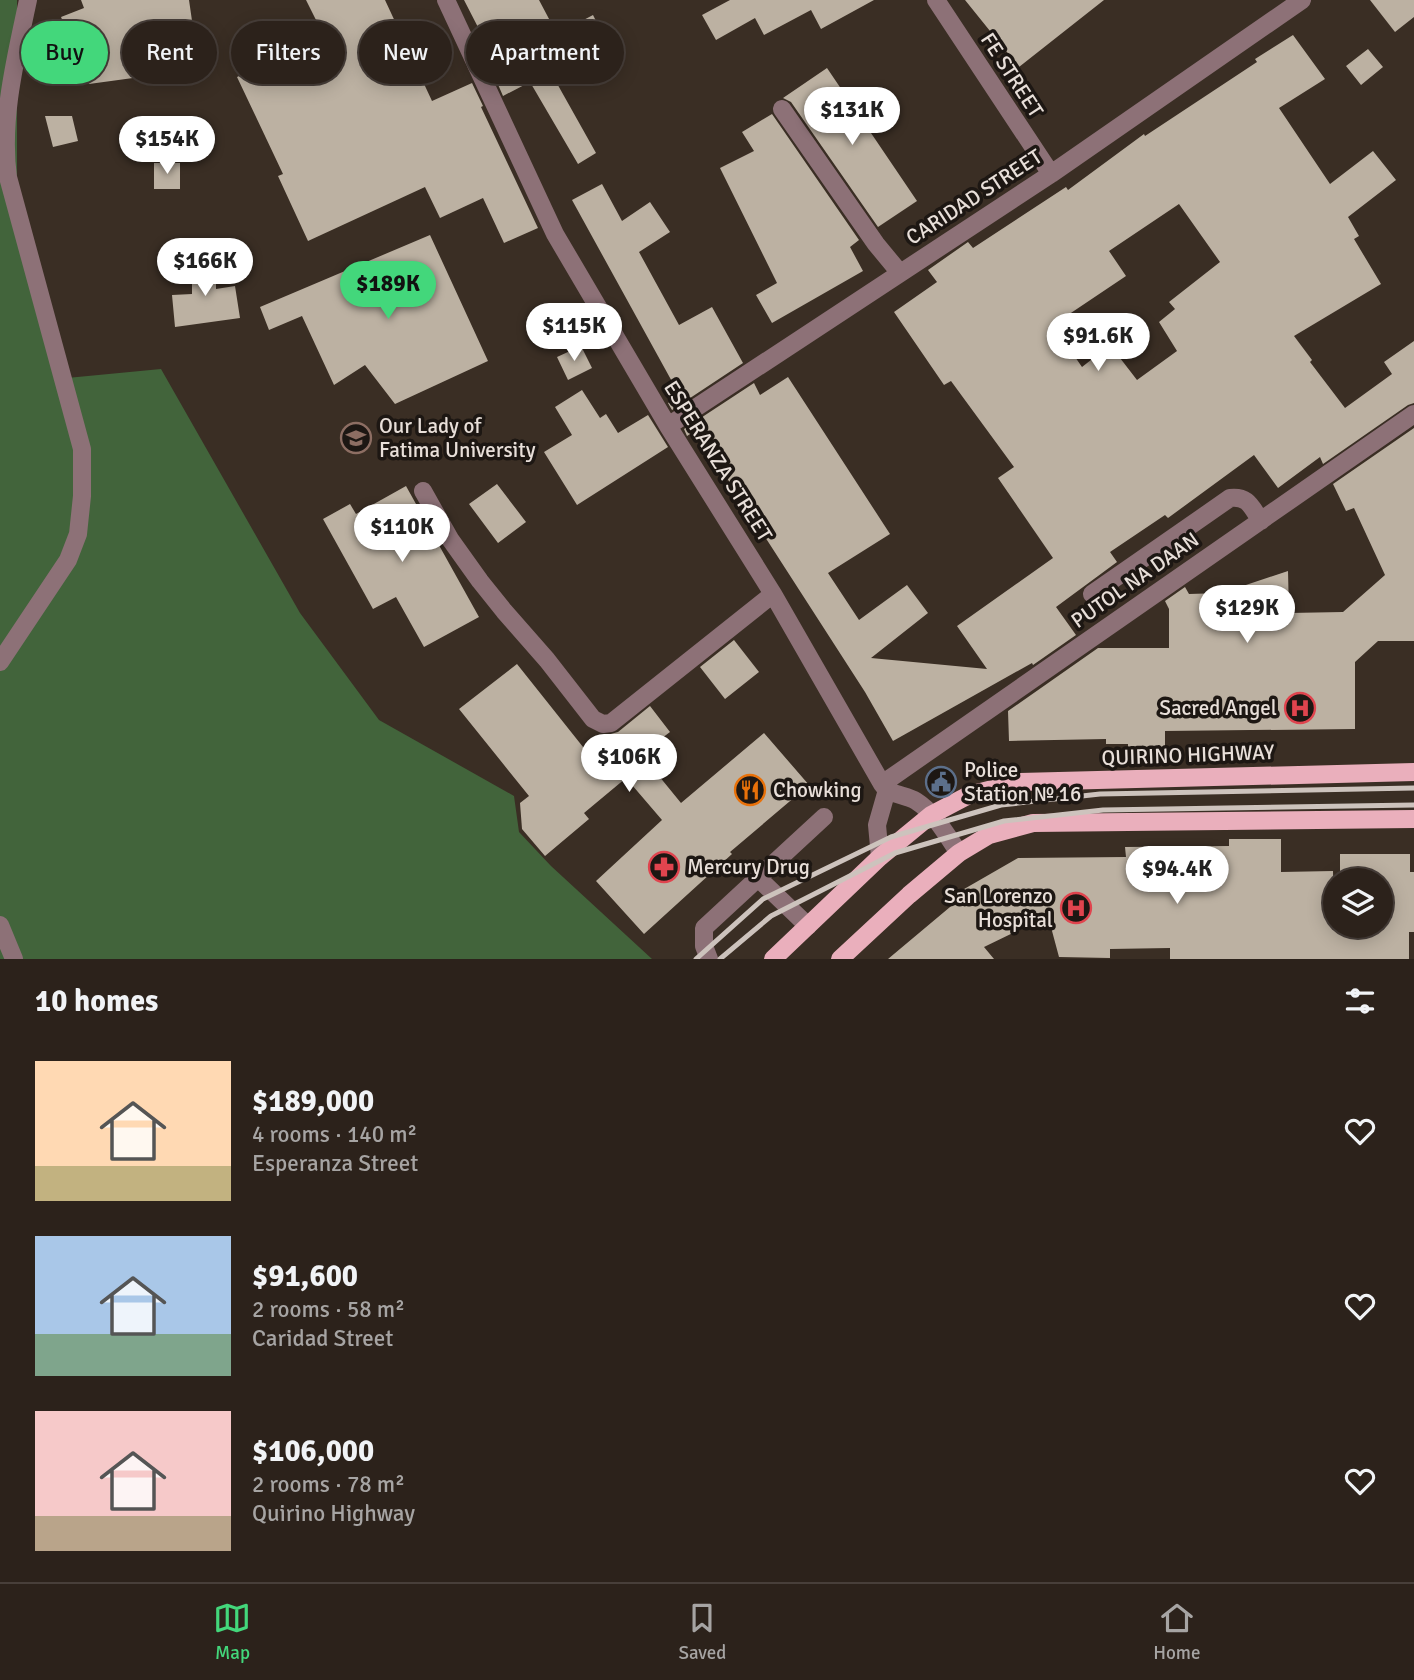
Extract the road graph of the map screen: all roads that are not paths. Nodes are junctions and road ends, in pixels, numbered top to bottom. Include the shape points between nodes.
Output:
1 (28, 0) edge
2 (446, 0) edge
3 (936, 0) edge
4 (1302, 0) edge
5 (782, 109) dead end
6 (1051, 174) junction
7 (900, 273) junction
8 (1414, 414) edge
9 (668, 426) junction
10 (423, 491) dead end
11 (1261, 521) junction
12 (773, 594) junction
13 (1092, 594) dead end
14 (0, 662) edge
15 (1414, 772) edge
16 (885, 787) junction
17 (931, 815) junction
18 (824, 817) dead end
19 (1414, 819) edge
20 (959, 853) junction
21 (880, 857) junction
22 (758, 878) junction
23 (0, 925) edge
24 (808, 926) junction
25 (14, 959) edge
26 (709, 959) edge
27 (773, 959) edge
28 (840, 959) edge

1 - 14 street via 7,99 4,159 82,449 82,496 78,534 68,560
2 - 9 street, ESPERANZA STREET via 555,233
3 - 6 street, FE STREET
4 - 6 street, CARIDAD STREET
5 - 7 street
6 - 7 street, CARIDAD STREET
7 - 9 street, CARIDAD STREET
8 - 11 street, PUTOL NA DAAN
9 - 12 street, ESPERANZA STREET
10 - 12 street via 480,581 593,719 603,724 611,723
11 - 13 street via 1246,500 1230,498
11 - 16 street, PUTOL NA DAAN
12 - 16 street, ESPERANZA STREET
15 - 17 main road, QUIRINO HIGHWAY via 1020,782 969,795
16 - 17 street via 915,800
16 - 21 street via 877,825
17 - 20 street
17 - 21 main road, QUIRINO HIGHWAY
18 - 22 street
19 - 20 main road via 1033,823 989,835
20 - 28 main road
21 - 24 main road, QUIRINO HIGHWAY
22 - 24 street
22 - 26 street via 704,928
23 - 25 street
24 - 27 main road, QUIRINO HIGHWAY

